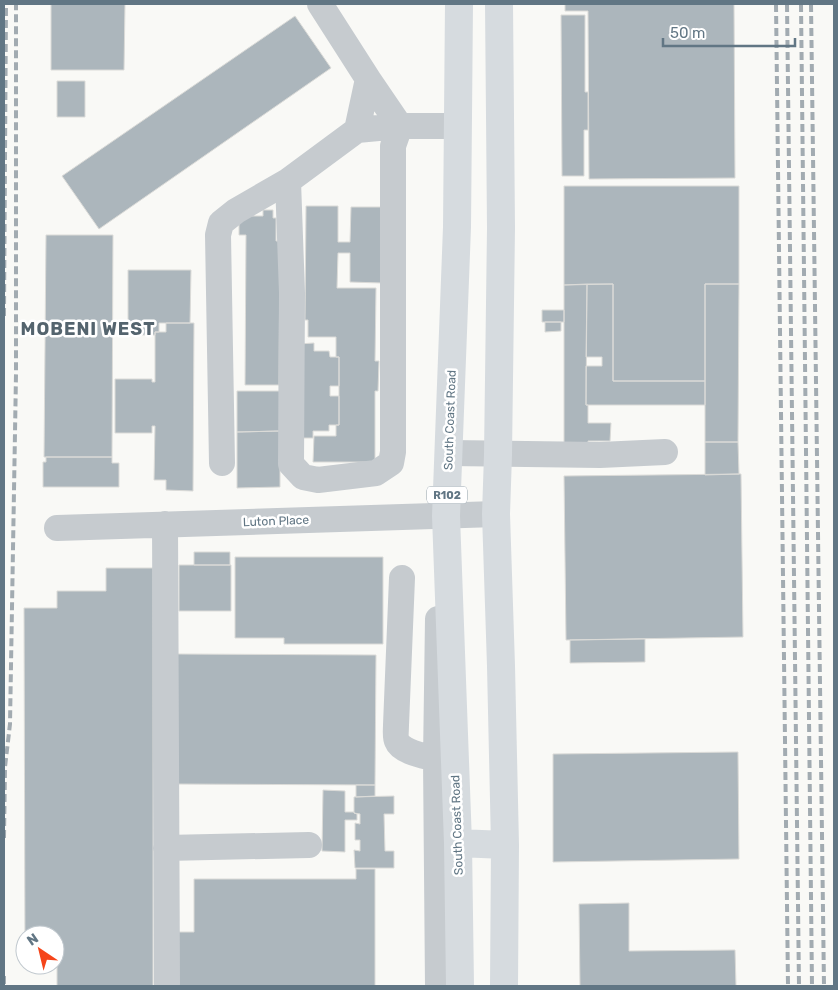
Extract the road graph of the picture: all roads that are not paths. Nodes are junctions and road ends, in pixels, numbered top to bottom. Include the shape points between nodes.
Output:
1 (320, 4) edge
2 (459, 4) edge
3 (499, 4) edge
4 (368, 79) junction
5 (400, 126) junction
6 (458, 126) junction
7 (358, 130) junction
8 (288, 181) junction
9 (457, 227) junction
10 (500, 228) junction
11 (665, 452) dead end
12 (449, 453) junction
13 (498, 455) junction
14 (222, 462) dead end
15 (496, 514) junction
16 (442, 516) junction
17 (165, 524) junction
18 (57, 528) dead end
19 (402, 578) dead end
20 (436, 759) junction
21 (458, 843) junction
22 (309, 845) dead end
23 (505, 845) junction
24 (166, 848) junction
25 (167, 986) edge
26 (438, 986) edge
27 (460, 986) edge
28 (504, 986) edge

1 - 4 lane
2 - 6 highway, South Coast Road / R102
3 - 10 highway
4 - 5 lane
4 - 7 lane
5 - 6 lane
5 - 7 lane
5 - 8 lane via 393,146 392,452 391,463 376,473 318,480 303,477 291,464 292,293
6 - 9 highway, South Coast Road / R102
7 - 8 lane
8 - 14 lane via 221,222 218,235
9 - 10 highway
9 - 12 highway, South Coast Road / R102
10 - 13 highway
11 - 13 lane
12 - 13 lane
12 - 16 highway, South Coast Road / R102
13 - 15 highway
15 - 16 lane, Luton Place
15 - 23 highway
16 - 17 lane, Luton Place
16 - 20 lane
16 - 21 highway, South Coast Road / R102
17 - 18 lane, Luton Place
17 - 24 lane
19 - 20 lane via 397,743
20 - 26 lane
21 - 23 highway
21 - 27 highway, South Coast Road / R102
22 - 24 lane
23 - 28 highway
24 - 25 lane

